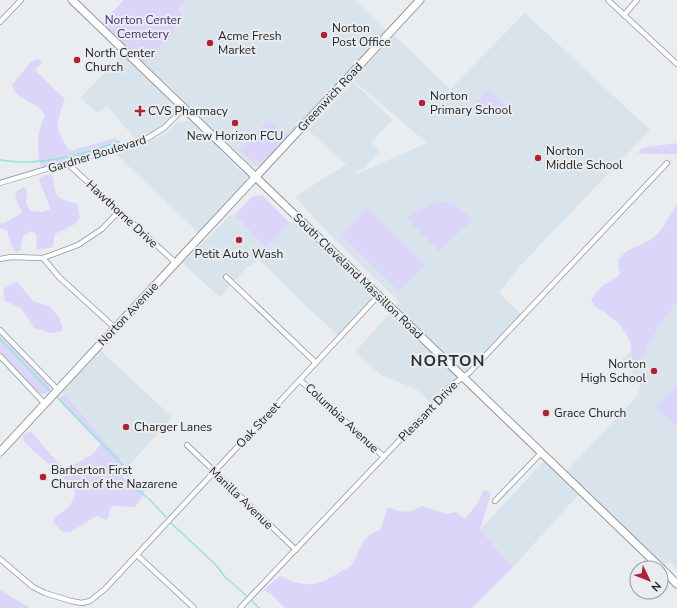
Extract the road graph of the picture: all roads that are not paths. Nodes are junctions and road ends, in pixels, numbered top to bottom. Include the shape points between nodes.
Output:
1 (21, 0) edge
2 (72, 0) edge
3 (420, 0) edge
4 (608, 0) edge
5 (637, 0) edge
6 (624, 15) junction
7 (0, 22) edge
8 (677, 64) edge
9 (184, 108) junction
10 (667, 163) dead end
11 (68, 164) junction
12 (256, 176) junction
13 (0, 183) edge
14 (119, 211) junction
15 (43, 258) junction
16 (0, 259) edge
17 (176, 264) junction
18 (226, 276) dead end
19 (379, 295) junction
20 (115, 328) junction
21 (0, 330) edge
22 (0, 356) edge
23 (316, 363) junction
24 (462, 377) junction
25 (300, 380) junction
26 (58, 390) junction
27 (45, 404) junction
28 (187, 445) dead end
29 (0, 452) edge
30 (541, 453) junction
31 (384, 457) junction
32 (213, 472) junction
33 (495, 501) dead end
34 (296, 550) junction
35 (137, 555) junction
36 (0, 559) edge
37 (653, 560) edge
38 (669, 576) edge
39 (677, 584) edge
40 (194, 608) edge
41 (240, 608) edge

1 - 7 street
2 - 9 main road, South Cleveland Massillon Road
3 - 12 main road, Greenwich Road
4 - 6 street
5 - 6 street
6 - 8 street
9 - 11 street, Gardner Boulevard via 166,127 150,138
9 - 12 main road, South Cleveland Massillon Road
10 - 24 street, Pleasant Drive via 469,373
11 - 13 street, Gardner Boulevard
11 - 14 street, Hawthorne Drive
12 - 17 main road, Norton Avenue
12 - 19 main road, South Cleveland Massillon Road
14 - 15 street via 108,224 85,242
14 - 17 street, Hawthorne Drive
15 - 16 street
15 - 20 street via 59,277
17 - 20 main road, Norton Avenue
18 - 23 street
19 - 23 street, Oak Street
19 - 24 main road, South Cleveland Massillon Road
20 - 26 main road, Norton Avenue
21 - 26 street
22 - 27 street
23 - 25 street, Oak Street
24 - 30 main road, South Cleveland Massillon Road
24 - 31 street, Pleasant Drive
25 - 31 street, Columbia Avenue
25 - 32 street, Oak Street
26 - 27 main road, Norton Avenue
27 - 29 main road, Norton Avenue
28 - 32 street, Manilla Avenue
30 - 33 street
30 - 37 main road, South Cleveland Massillon Road
31 - 34 street, Pleasant Drive
32 - 34 street, Manilla Avenue
32 - 35 street, Oak Street
34 - 41 street, Pleasant Drive
35 - 36 street, Oak Street via 98,595 82,603 33,587
35 - 40 street
38 - 39 main road, South Cleveland Massillon Road

